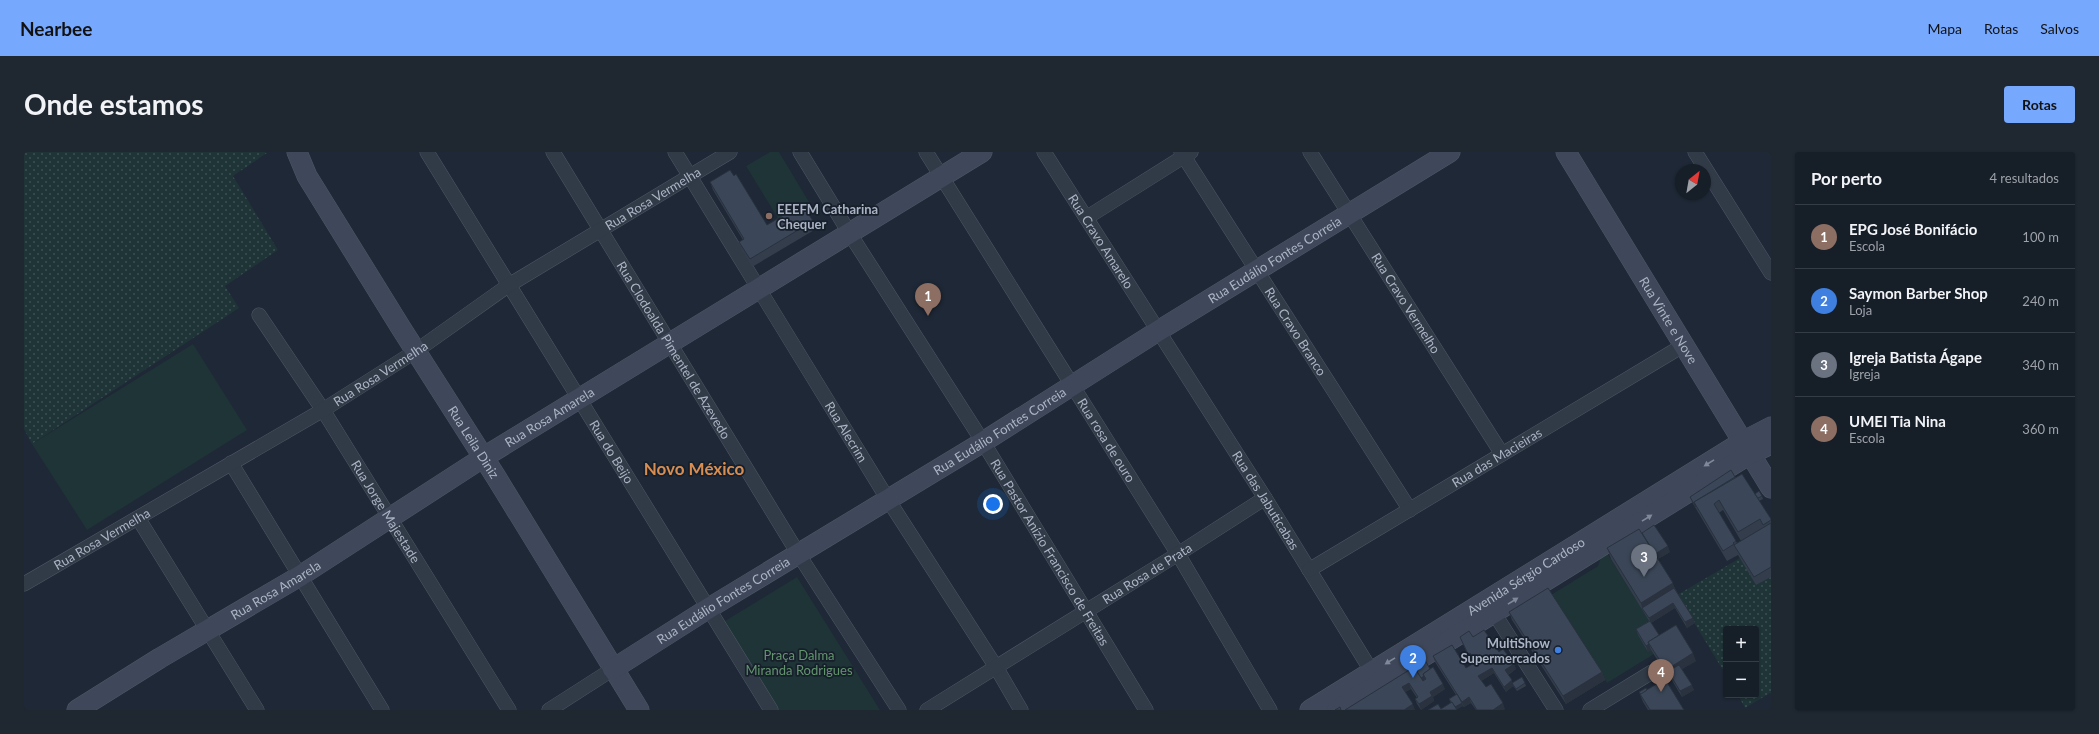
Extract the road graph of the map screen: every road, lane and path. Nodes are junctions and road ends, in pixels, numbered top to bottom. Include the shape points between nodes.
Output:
1 (427, 152) edge
2 (552, 152) edge
3 (675, 152) edge
4 (730, 152) edge
5 (800, 152) edge
6 (926, 152) edge
7 (982, 152) edge
8 (1044, 152) edge
9 (1310, 152) edge
10 (1566, 152) edge
11 (1695, 152) edge
12 (288, 153) edge
13 (1185, 153) edge
14 (1445, 153) edge
15 (690, 176) junction
16 (942, 177) junction
17 (1351, 214) junction
18 (1086, 218) junction
19 (601, 231) junction
20 (850, 234) junction
21 (1257, 270) junction
22 (1771, 273) edge
23 (509, 285) junction
24 (758, 291) junction
25 (259, 315) dead end
26 (1158, 331) junction
27 (670, 343) junction
28 (1684, 345) junction
29 (416, 351) junction
30 (1072, 385) junction
31 (579, 398) junction
32 (323, 410) junction
33 (1770, 441) edge
34 (983, 442) junction
35 (1746, 448) junction
36 (1502, 454) junction
37 (484, 457) junction
38 (231, 463) junction
39 (1771, 488) edge
40 (887, 498) junction
41 (1265, 498) junction
42 (1410, 510) junction
43 (138, 518) junction
44 (389, 519) junction
45 (1178, 554) junction
46 (799, 555) junction
47 (1309, 570) junction
48 (300, 576) junction
49 (24, 584) edge
50 (1490, 607) junction
51 (709, 608) junction
52 (1087, 611) junction
53 (208, 632) junction
54 (996, 667) junction
55 (613, 669) junction
56 (1652, 672) dead end
57 (1376, 678) junction
58 (1326, 708) edge
59 (1552, 709) edge
60 (77, 710) edge
61 (258, 710) edge
62 (382, 710) edge
63 (509, 710) edge
64 (549, 710) edge
65 (639, 710) edge
66 (771, 710) edge
67 (899, 710) edge
68 (927, 710) edge
69 (1021, 710) edge
70 (1146, 710) edge
71 (1270, 710) edge
72 (1590, 710) edge

1 - 23 street, Rua do Beijo
2 - 19 street, Rua Clodoalda Pimentel de Azevedo
3 - 15 street, Rua Alecrim
4 - 15 street, Rua Rosa Vermelha
5 - 20 street, Rua Pastor Anízio Francisco de Freitas
6 - 16 street, Rua rosa de ouro
7 - 16 street, Rua Rosa Amarela
8 - 18 street, Rua Cravo Amarelo
9 - 17 street, Rua Cravo Vermelho
10 - 28 street, Rua Vinte e Nove
11 - 22 street
12 - 29 street, Rua Leila Diniz via 307,176
13 - 18 street
13 - 21 street, Rua Cravo Branco
14 - 17 street, Rua Eudálio Fontes Correia
15 - 19 street, Rua Rosa Vermelha
15 - 24 street, Rua Alecrim
16 - 20 street, Rua Rosa Amarela
16 - 30 street, Rua rosa de ouro
17 - 21 street, Rua Eudálio Fontes Correia
17 - 36 street, Rua Cravo Vermelho
18 - 26 street, Rua Cravo Amarelo
19 - 23 street, Rua Rosa Vermelha
19 - 27 street, Rua Clodoalda Pimentel de Azevedo
20 - 24 street, Rua Rosa Amarela
20 - 34 street, Rua Pastor Anízio Francisco de Freitas
21 - 26 street, Rua Eudálio Fontes Correia
21 - 42 street, Rua Cravo Branco
23 - 29 street, Rua Rosa Vermelha
23 - 31 street, Rua do Beijo
24 - 27 street, Rua Rosa Amarela
24 - 40 street, Rua Alecrim
25 - 32 street, Rua Jorge Majestade
26 - 30 street, Rua Eudálio Fontes Correia
26 - 41 street, Rua das Jabuticabas
27 - 31 street, Rua Rosa Amarela
27 - 46 street, Rua Clodoalda Pimentel de Azevedo
28 - 35 street, Rua Vinte e Nove
28 - 36 street, Rua das Macieiras
29 - 32 street, Rua Rosa Vermelha
29 - 37 street, Rua Leila Diniz
30 - 34 street, Rua Eudálio Fontes Correia
30 - 45 street, Rua rosa de ouro
31 - 37 street, Rua Rosa Amarela
31 - 51 street, Rua do Beijo
32 - 38 street, Rua Rosa Vermelha
32 - 44 street, Rua Jorge Majestade
33 - 35 street, Avenida Sérgio Cardoso
34 - 40 street, Rua Eudálio Fontes Correia
34 - 52 street, Rua Pastor Anízio Francisco de Freitas
35 - 39 street, Rua Vinte e Nove
35 - 50 street, Avenida Sérgio Cardoso
36 - 42 street, Rua das Macieiras
37 - 44 street, Rua Rosa Amarela
37 - 55 street, Rua Leila Diniz
38 - 43 street, Rua Rosa Vermelha
38 - 48 street
40 - 46 street, Rua Eudálio Fontes Correia
40 - 54 street, Rua Alecrim
41 - 45 street, Rua Rosa de Prata
41 - 47 street, Rua das Jabuticabas
42 - 47 street, Rua das Macieiras
43 - 49 street, Rua Rosa Vermelha
43 - 53 street
44 - 48 street, Rua Rosa Amarela
44 - 63 street, Rua Jorge Majestade
45 - 52 street, Rua Rosa de Prata
45 - 71 street, Rua rosa de ouro
46 - 51 street, Rua Eudálio Fontes Correia
46 - 67 street, Rua Clodoalda Pimentel de Azevedo
47 - 57 street, Rua das Jabuticabas
48 - 53 street, Rua Rosa Amarela
48 - 62 street
50 - 57 street, Avenida Sérgio Cardoso
50 - 59 street
51 - 55 street, Rua Eudálio Fontes Correia
51 - 66 street, Rua do Beijo
52 - 54 street, Rua Rosa de Prata
52 - 70 street, Rua Pastor Anízio Francisco de Freitas
53 - 60 street, Rua Rosa Amarela via 160,658
53 - 61 street
54 - 68 street, Rua Rosa de Prata
54 - 69 street, Rua Alecrim
55 - 64 street, Rua Eudálio Fontes Correia
55 - 65 street, Rua Leila Diniz
56 - 72 street
57 - 58 street, Avenida Sérgio Cardoso

